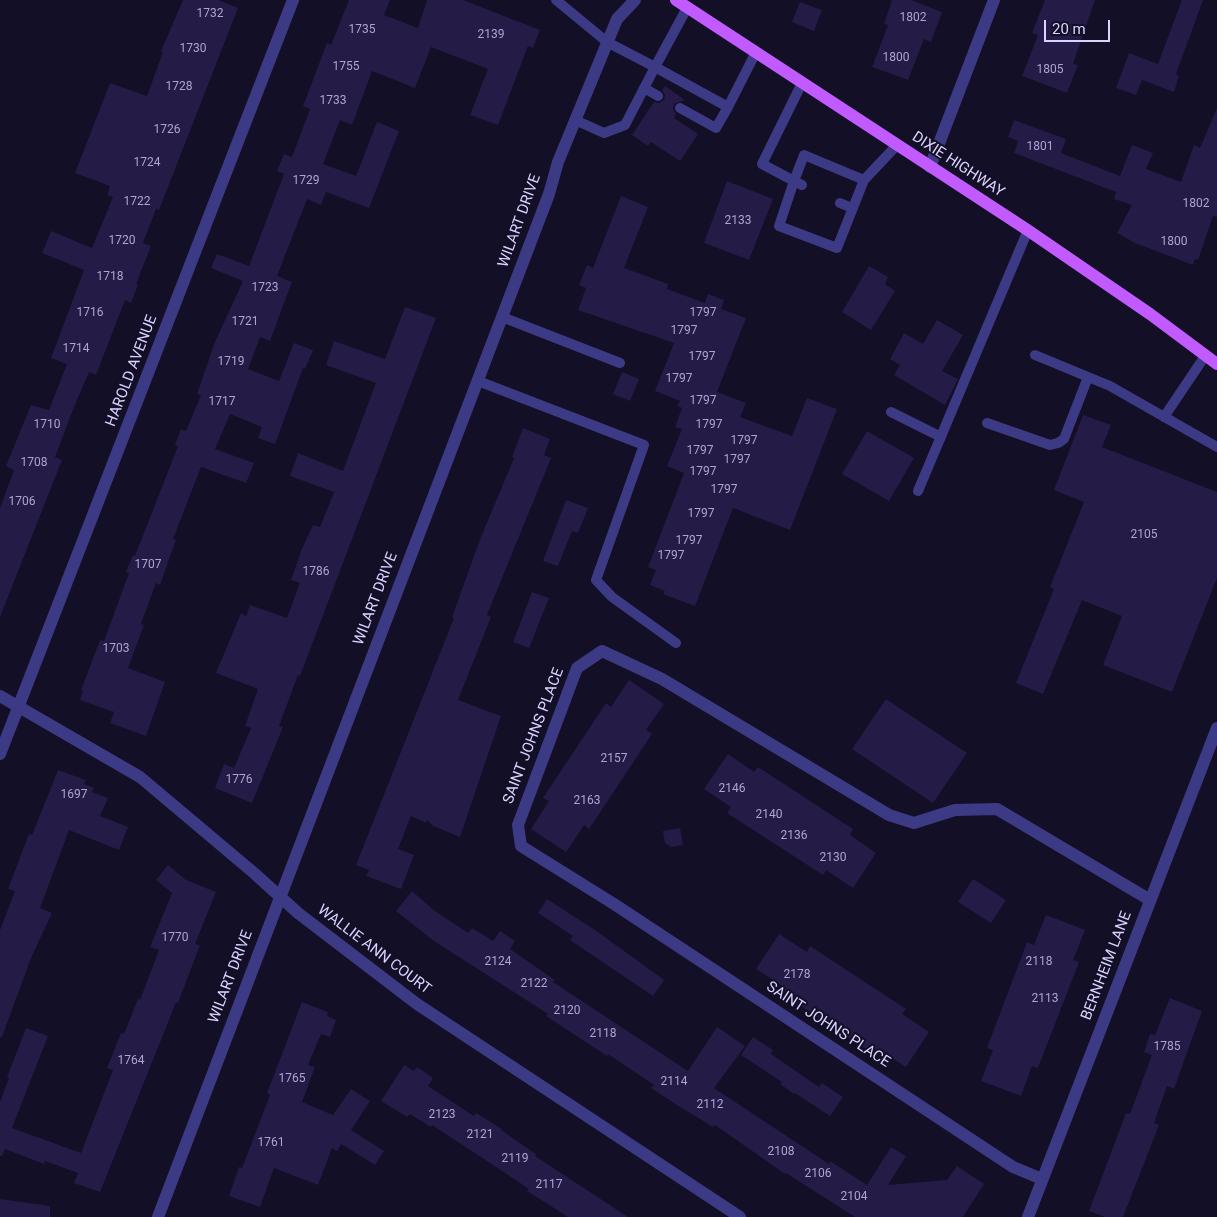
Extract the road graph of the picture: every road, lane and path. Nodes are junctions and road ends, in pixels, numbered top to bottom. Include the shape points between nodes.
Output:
1 (293, 0) edge
2 (556, 0) edge
3 (635, 0) edge
4 (676, 0) edge
5 (994, 0) edge
6 (687, 8) junction
7 (608, 42) junction
8 (756, 52) junction
9 (655, 67) junction
10 (802, 83) junction
11 (644, 88) junction
12 (658, 96) dead end
13 (728, 107) junction
14 (680, 108) dead end
15 (575, 120) junction
16 (898, 145) junction
17 (930, 168) junction
18 (864, 180) junction
19 (798, 183) junction
20 (840, 203) dead end
21 (852, 208) junction
22 (1028, 230) junction
23 (502, 317) junction
24 (1035, 355) dead end
25 (1205, 356) junction
26 (620, 363) dead end
27 (1217, 364) edge
28 (1088, 377) junction
29 (478, 381) junction
30 (892, 412) dead end
31 (1164, 417) junction
32 (987, 423) dead end
33 (941, 437) junction
34 (1217, 447) edge
35 (918, 491) dead end
36 (676, 643) dead end
37 (0, 696) edge
38 (19, 708) junction
39 (1217, 728) edge
40 (0, 754) edge
41 (279, 897) junction
42 (1150, 900) junction
43 (1042, 1179) junction
44 (158, 1217) edge
45 (740, 1217) edge
46 (1028, 1217) edge

1 - 38 street, HAROLD AVENUE
2 - 7 lane
3 - 7 street, WILART DRIVE via 617,19
4 - 6 main road, DIXIE HIGHWAY
5 - 17 street
6 - 8 main road, DIXIE HIGHWAY
6 - 9 lane
7 - 9 lane
7 - 15 street, WILART DRIVE
8 - 10 main road, DIXIE HIGHWAY
8 - 13 lane
9 - 11 lane
9 - 13 lane
10 - 16 main road, DIXIE HIGHWAY
10 - 19 lane via 762,164
11 - 12 lane
11 - 15 lane via 625,125 604,133
13 - 14 lane via 716,128
15 - 23 street, WILART DRIVE
16 - 17 main road, DIXIE HIGHWAY
16 - 18 lane
17 - 22 main road, DIXIE HIGHWAY
18 - 19 lane via 804,155
18 - 21 lane
19 - 21 lane via 779,226 837,248
20 - 21 lane
22 - 25 main road, DIXIE HIGHWAY
22 - 33 lane
23 - 26 lane
23 - 29 street, WILART DRIVE
24 - 28 lane
25 - 27 main road, DIXIE HIGHWAY
25 - 31 lane
28 - 31 lane
28 - 32 lane via 1064,439 1058,443 1050,445
29 - 36 lane via 644,445 596,580 612,597
29 - 41 street, WILART DRIVE
30 - 33 lane
31 - 34 lane
33 - 35 lane
37 - 38 street, WALLIE ANN COURT
38 - 40 street, HAROLD AVENUE
38 - 41 street, WALLIE ANN COURT via 140,777
39 - 42 street, BERNHEIM LANE
41 - 44 street, WILART DRIVE
41 - 45 street, WALLIE ANN COURT via 417,1004
42 - 43 street, BERNHEIM LANE
42 - 43 street, SAINT JOHNS PLACE via 997,808 955,810 914,823 889,815 654,675 602,651 577,668 518,825 521,846 1013,1166
43 - 46 street, BERNHEIM LANE

